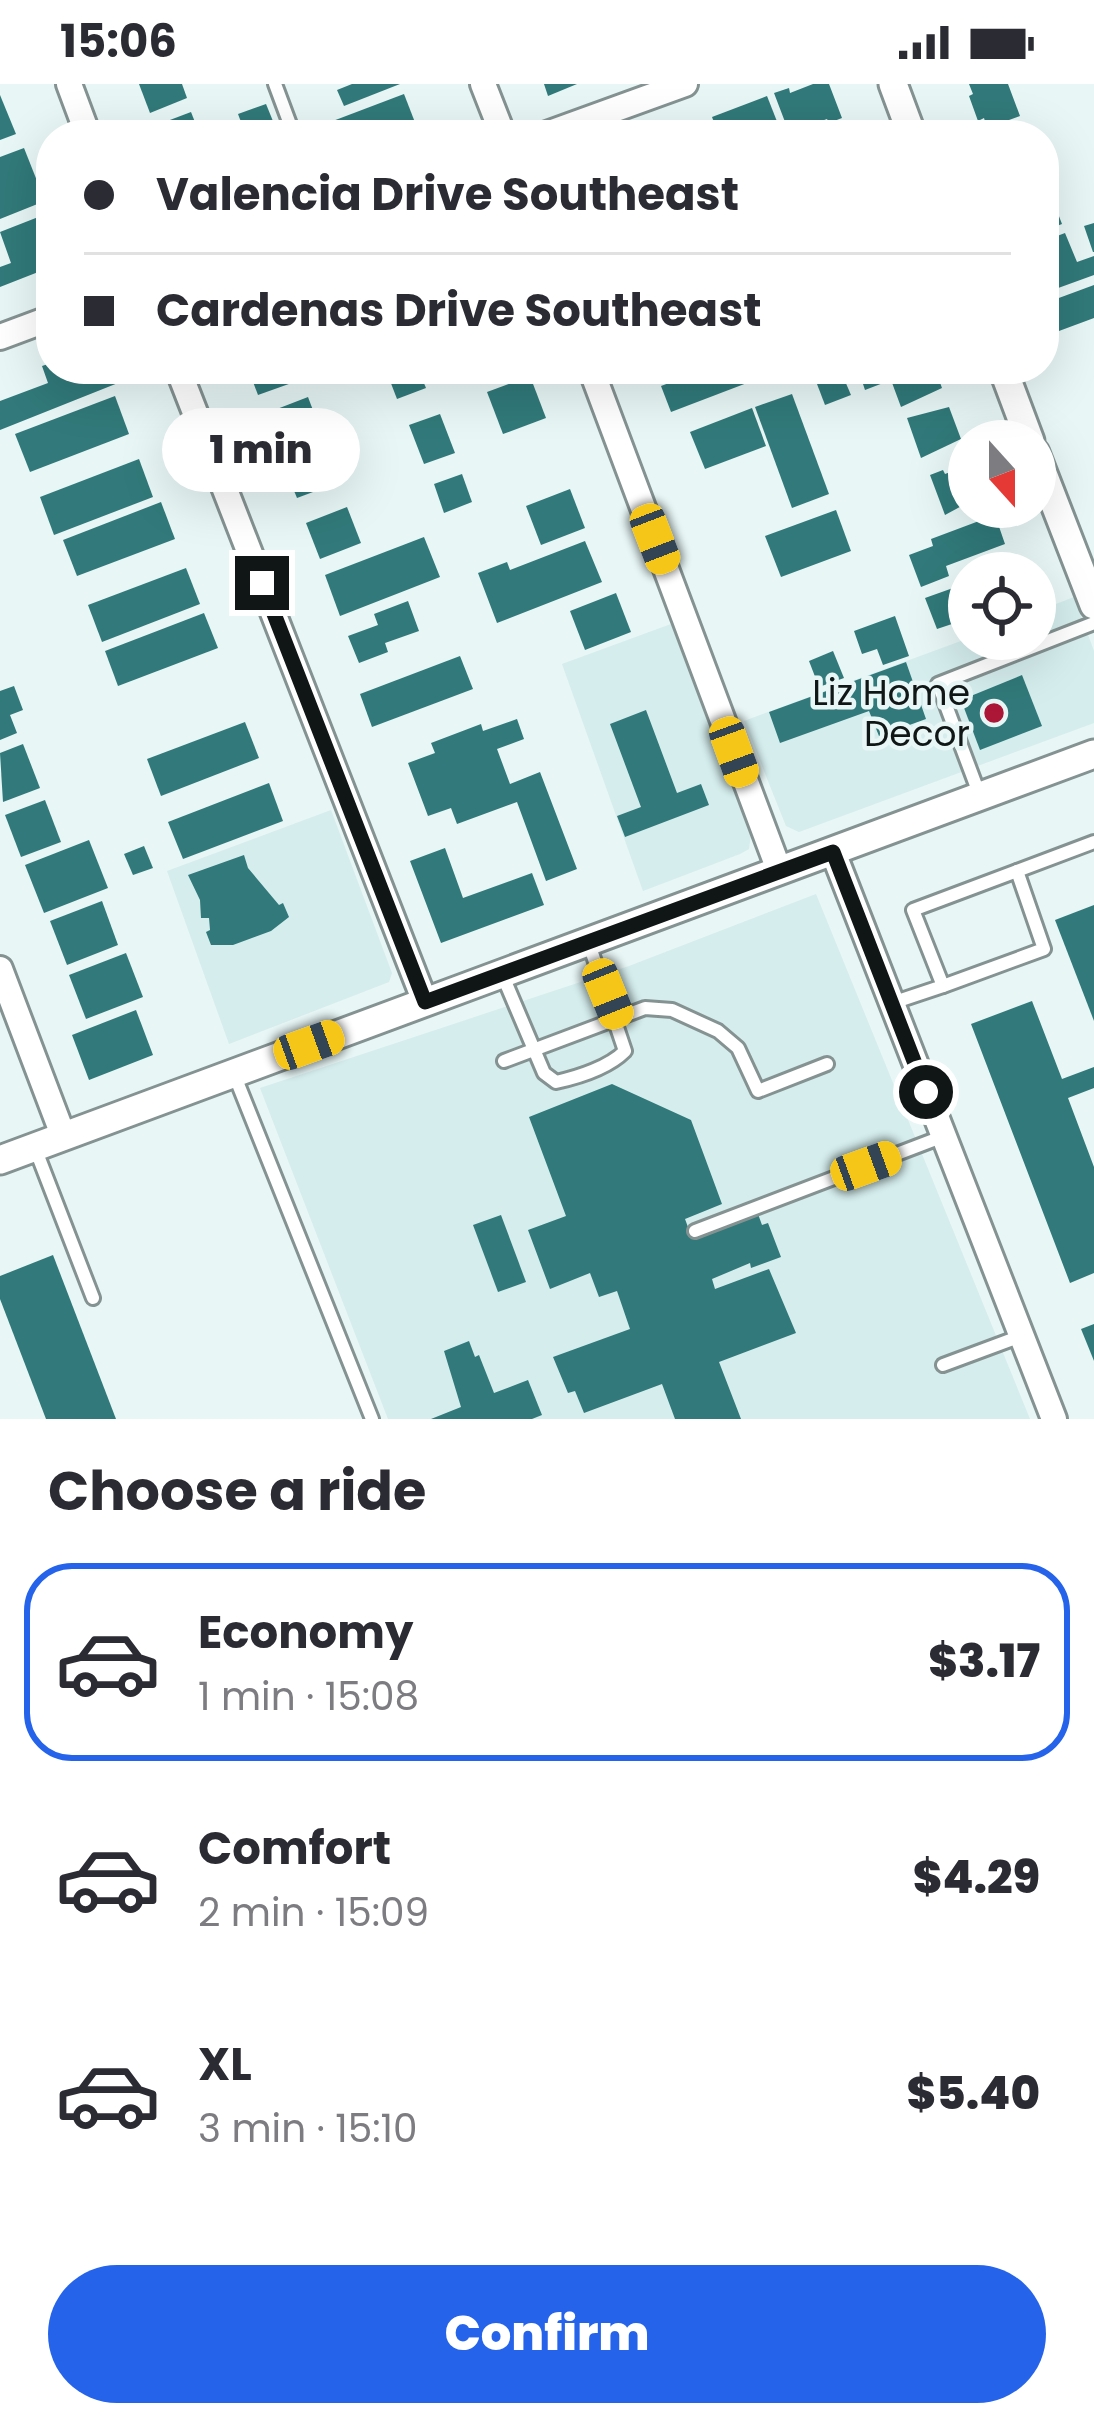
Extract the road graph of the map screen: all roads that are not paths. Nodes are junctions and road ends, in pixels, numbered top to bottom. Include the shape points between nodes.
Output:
1 (69, 84) edge
2 (275, 84) edge
3 (483, 84) edge
4 (685, 84) edge
5 (892, 84) edge
6 (82, 120) edge
7 (288, 120) edge
8 (496, 120) edge
9 (585, 120) edge
10 (906, 120) edge
11 (36, 324) edge
12 (0, 337) edge
13 (184, 384) edge
14 (597, 384) edge
15 (1009, 384) edge
16 (1022, 420) edge
17 (1056, 507) edge
18 (1094, 605) edge
19 (1094, 623) edge
20 (1094, 754) edge
21 (980, 797) junction
22 (1094, 842) edge
23 (833, 852) junction
24 (779, 870) junction
25 (1017, 871) junction
26 (587, 941) junction
27 (0, 969) edge
28 (502, 973) junction
29 (943, 986) junction
30 (425, 1002) junction
31 (892, 1003) junction
32 (617, 1019) junction
33 (531, 1051) junction
34 (504, 1061) dead end
35 (827, 1064) dead end
36 (233, 1072) junction
37 (63, 1136) junction
38 (944, 1136) junction
39 (34, 1147) junction
40 (0, 1160) edge
41 (695, 1231) dead end
42 (93, 1298) dead end
43 (1022, 1336) junction
44 (943, 1365) dead end
45 (372, 1419) edge
46 (1054, 1419) edge

1 - 6 street
2 - 7 lane
3 - 8 street
4 - 9 street
5 - 10 street
11 - 12 street
13 - 30 street
14 - 24 street
15 - 16 street
17 - 18 street
19 - 21 lane via 938,684
20 - 21 street
21 - 23 street
22 - 25 lane
23 - 24 street
23 - 31 street
24 - 26 street
25 - 29 lane via 1044,950
25 - 29 lane via 914,910
26 - 28 street
26 - 32 lane
27 - 37 street
28 - 30 street
28 - 33 lane
29 - 31 lane
30 - 36 street
31 - 38 street
32 - 33 lane
32 - 33 lane via 626,1051 568,1080 544,1073
32 - 35 lane via 645,1008 672,1010 718,1031 738,1048 758,1090
33 - 34 lane
36 - 37 street
36 - 45 lane
37 - 39 street
38 - 41 lane
38 - 43 street
39 - 40 street
39 - 42 lane
43 - 44 lane
43 - 46 street

